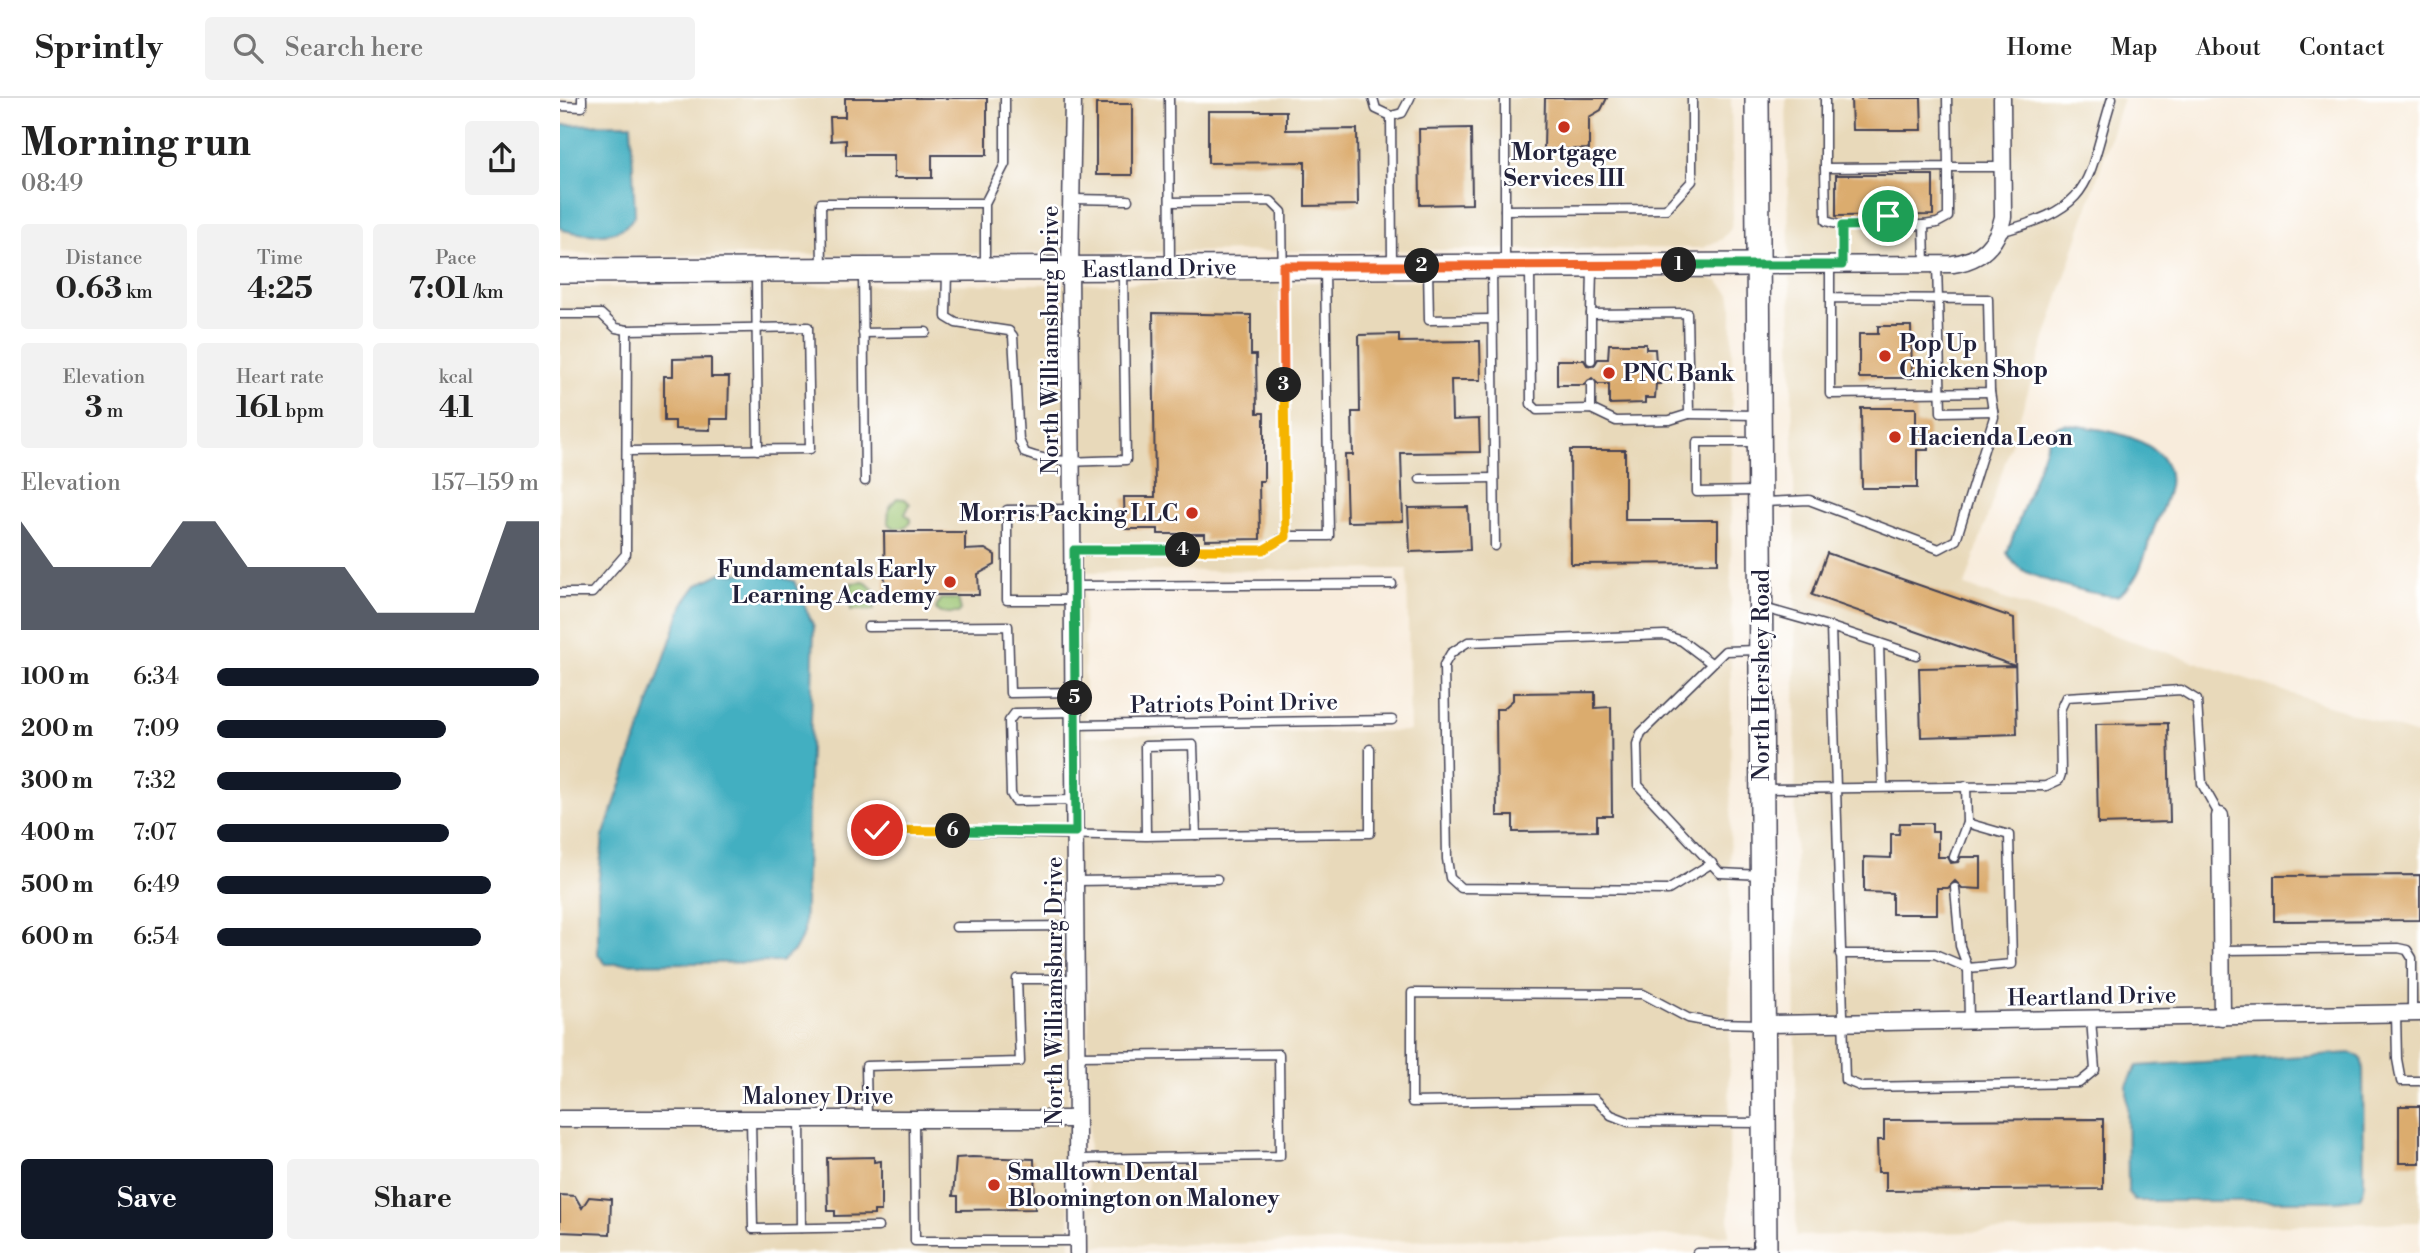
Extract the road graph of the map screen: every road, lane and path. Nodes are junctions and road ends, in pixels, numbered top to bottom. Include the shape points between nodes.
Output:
1 (582, 98) edge
2 (1005, 98) edge
3 (1073, 98) edge
4 (1169, 98) edge
5 (1373, 98) edge
6 (1410, 98) edge
7 (1505, 98) edge
8 (1692, 98) edge
9 (1757, 98) edge
10 (1825, 98) edge
11 (1947, 98) edge
12 (2002, 98) edge
13 (2112, 98) edge
14 (560, 106) edge
15 (1391, 116) junction
16 (1948, 167) junction
17 (2003, 167) junction
18 (1825, 168) junction
19 (1072, 200) junction
20 (1128, 200) dead end
21 (1170, 202) junction
22 (985, 203) junction
23 (1505, 210) junction
24 (1857, 216) dead end
25 (1924, 225) junction
26 (1842, 226) junction
27 (1857, 226) junction
28 (2000, 232) junction
29 (1931, 264) junction
30 (1428, 265) junction
31 (1498, 265) junction
32 (1530, 265) junction
33 (1592, 265) junction
34 (1758, 265) junction
35 (1836, 265) junction
36 (1283, 266) junction
37 (1325, 266) junction
38 (1392, 266) junction
39 (1123, 268) junction
40 (1170, 268) junction
41 (1070, 269) junction
42 (756, 270) junction
43 (822, 270) junction
44 (862, 270) junction
45 (947, 270) junction
46 (985, 270) junction
47 (560, 271) edge
48 (1830, 298) junction
49 (1938, 298) junction
50 (560, 314) edge
51 (1591, 314) junction
52 (1492, 319) junction
53 (757, 327) junction
54 (627, 330) junction
55 (926, 332) dead end
56 (863, 333) junction
57 (1591, 359) dead end
58 (1591, 384) dead end
59 (1990, 392) junction
60 (1940, 393) junction
61 (1591, 409) junction
62 (1993, 411) junction
63 (1689, 414) junction
64 (1759, 415) junction
65 (1759, 442) junction
66 (758, 450) junction
67 (627, 451) junction
68 (1073, 461) junction
69 (1494, 478) junction
70 (1420, 479) dead end
71 (865, 481) dead end
72 (1760, 497) junction
73 (1073, 509) junction
74 (1286, 537) junction
75 (1495, 547) dead end
76 (1074, 550) junction
77 (1392, 584) dead end
78 (560, 593) edge
79 (1074, 593) junction
80 (1761, 607) junction
81 (868, 627) dead end
82 (1831, 627) junction
83 (1880, 643) junction
84 (1761, 650) junction
85 (1916, 654) dead end
86 (1711, 663) junction
87 (1075, 692) junction
88 (1076, 719) junction
89 (1392, 720) dead end
90 (1370, 749) dead end
91 (1966, 786) junction
92 (1883, 787) junction
93 (1836, 788) junction
94 (1762, 789) junction
95 (1076, 800) junction
96 (2220, 816) joint
97 (1967, 823) junction
98 (877, 830) dead end
99 (1076, 832) junction
100 (1146, 835) junction
101 (1196, 835) junction
102 (1954, 857) dead end
103 (1712, 863) junction
104 (1763, 875) junction
105 (1217, 879) dead end
106 (1076, 881) junction
107 (1955, 888) dead end
108 (1076, 926) junction
109 (956, 927) dead end
110 (2222, 950) junction
111 (1840, 954) junction
112 (1968, 968) junction
113 (1076, 979) junction
114 (2409, 1013) edge
115 (2222, 1017) junction
116 (2091, 1018) junction
117 (1969, 1020) junction
118 (1842, 1023) junction
119 (1764, 1024) junction
120 (1076, 1056) junction
121 (2420, 1081) edge
122 (560, 1119) edge
123 (751, 1119) junction
124 (800, 1119) junction
125 (867, 1119) junction
126 (914, 1119) junction
127 (1076, 1119) junction
128 (1764, 1123) junction
129 (1077, 1159) junction
130 (878, 1227) dead end
131 (801, 1228) junction
132 (1078, 1247) edge
133 (1697, 1253) edge
134 (1765, 1253) edge

1 - 14 lane via 582,107
2 - 22 lane via 1005,164
3 - 19 street, North Williamsburg Drive
4 - 21 lane
5 - 15 lane via 1380,113
6 - 15 lane via 1402,113
7 - 23 lane
8 - 23 lane via 1692,181 1666,209
9 - 34 main road, North Hershey Road
10 - 18 lane
11 - 16 lane
12 - 17 street
13 - 28 lane via 2084,189 2049,217
15 - 38 lane
16 - 17 lane
16 - 18 lane via 1912,171
16 - 25 lane via 1948,217
17 - 28 street
18 - 26 lane via 1826,221
19 - 20 lane
19 - 41 street, North Williamsburg Drive
21 - 36 lane via 1271,201 1282,212
21 - 40 lane
22 - 43 lane via 821,203
22 - 46 lane
23 - 31 lane
24 - 27 lane
25 - 27 lane via 1912,220
25 - 29 lane
26 - 27 lane
26 - 35 lane
28 - 29 street via 1981,255 1967,262
29 - 35 street
29 - 49 lane
30 - 31 main road, Eastland Drive
30 - 38 main road, Eastland Drive
30 - 52 lane via 1429,320
31 - 32 main road, Eastland Drive
31 - 52 lane
32 - 33 main road, Eastland Drive
32 - 61 lane via 1531,404 1537,410
33 - 34 main road, Eastland Drive
33 - 51 lane
34 - 35 street
34 - 64 main road, North Hershey Road
35 - 48 lane
36 - 37 main road, Eastland Drive
36 - 40 main road, Eastland Drive
36 - 74 lane
37 - 38 main road, Eastland Drive
37 - 74 lane via 1328,537
39 - 40 main road, Eastland Drive
39 - 41 main road, Eastland Drive
39 - 68 lane via 1126,460
41 - 46 main road, Eastland Drive
41 - 68 street, North Williamsburg Drive
42 - 43 main road, Eastland Drive
42 - 47 main road, Eastland Drive
42 - 53 lane
43 - 44 main road, Eastland Drive
44 - 45 main road, Eastland Drive
44 - 56 lane
45 - 46 main road, Eastland Drive
45 - 68 lane via 947,317 956,323 1009,331 1013,336 1018,440 1025,453
48 - 49 lane
48 - 60 lane via 1830,394
49 - 59 lane via 1988,299
49 - 60 lane
50 - 54 lane via 601,314
51 - 57 lane
51 - 63 lane via 1687,313
52 - 69 lane
53 - 54 lane
53 - 66 lane
53 - 66 lane via 808,327 810,449
54 - 67 lane
55 - 56 lane
56 - 71 lane
58 - 61 lane
59 - 60 lane
59 - 62 lane
60 - 62 lane via 1941,412
61 - 63 lane via 1616,421 1670,420
62 - 72 lane via 1956,540 1939,549 1809,500
63 - 64 lane
64 - 65 main road, North Hershey Road
65 - 72 main road, North Hershey Road
65 - 72 lane via 1697,442 1697,492
66 - 67 lane
67 - 78 lane via 626,554 592,593
68 - 73 street, North Williamsburg Drive
69 - 70 lane
69 - 75 lane
72 - 80 main road, North Hershey Road
73 - 76 street, North Williamsburg Drive
73 - 79 lane via 1007,510 1007,600
74 - 76 lane via 1263,550
76 - 79 street, North Williamsburg Drive
77 - 79 lane
79 - 87 street, North Williamsburg Drive
80 - 82 lane
80 - 84 main road, North Hershey Road
81 - 87 lane via 1009,626 1010,694
82 - 83 lane
82 - 93 lane
83 - 85 lane
83 - 92 lane
84 - 86 lane via 1725,651
84 - 94 main road, North Hershey Road
86 - 103 lane via 1641,733 1637,744 1638,785
86 - 103 lane via 1682,641 1665,635 1468,642 1451,653 1444,665 1447,859 1450,878 1461,888 1668,890
87 - 88 street, North Williamsburg Drive
88 - 89 lane, Patriots Point Drive
88 - 95 street, North Williamsburg Drive
88 - 95 lane, Patriots Point Drive via 1015,713 1009,722 1011,794 1016,801
90 - 101 lane via 1370,833
91 - 92 lane
91 - 96 lane via 2046,786 2059,780 2060,710 2066,697 2181,690 2197,700 2202,784
91 - 97 lane
92 - 93 lane
93 - 94 lane
93 - 111 lane
94 - 104 main road, North Hershey Road
95 - 99 street, North Williamsburg Drive
96 - 110 street
97 - 102 lane
97 - 112 lane via 2009,835 2012,964
98 - 99 lane
99 - 100 lane
99 - 106 street, North Williamsburg Drive
100 - 101 lane
100 - 101 lane via 1145,746 1193,745
103 - 104 lane via 1720,873
104 - 119 main road, North Hershey Road
105 - 106 lane
106 - 108 street, North Williamsburg Drive
107 - 112 lane via 1960,946
108 - 109 lane
108 - 113 street, North Williamsburg Drive
110 - 114 lane via 2407,950 2412,958
110 - 115 street
111 - 112 lane via 1935,954
111 - 118 lane
112 - 117 lane
113 - 120 street, North Williamsburg Drive
113 - 125 lane via 1017,979 1020,1062 866,1066
114 - 115 street, Heartland Drive
114 - 121 lane via 2397,1059 2402,1081
115 - 116 street, Heartland Drive
116 - 117 street, Heartland Drive
116 - 118 lane via 2095,1070 2080,1083 1862,1087 1844,1080
117 - 118 street, Heartland Drive
118 - 119 street, Heartland Drive
119 - 128 main road, North Hershey Road
119 - 128 lane via 1688,1018 1643,994 1412,993 1412,1102 1595,1098 1611,1115 1629,1122
120 - 127 street, North Williamsburg Drive
120 - 129 lane via 1279,1054 1280,1143 1280,1156
122 - 123 street, Maloney Drive
123 - 124 street, Maloney Drive
123 - 131 lane via 753,1229
124 - 125 street, Maloney Drive
124 - 131 lane
125 - 126 street, Maloney Drive
126 - 127 street, Maloney Drive
126 - 132 lane via 915,1241
127 - 129 street, North Williamsburg Drive
128 - 134 main road, North Hershey Road
129 - 132 street, North Williamsburg Drive
130 - 131 lane
133 - 134 lane

